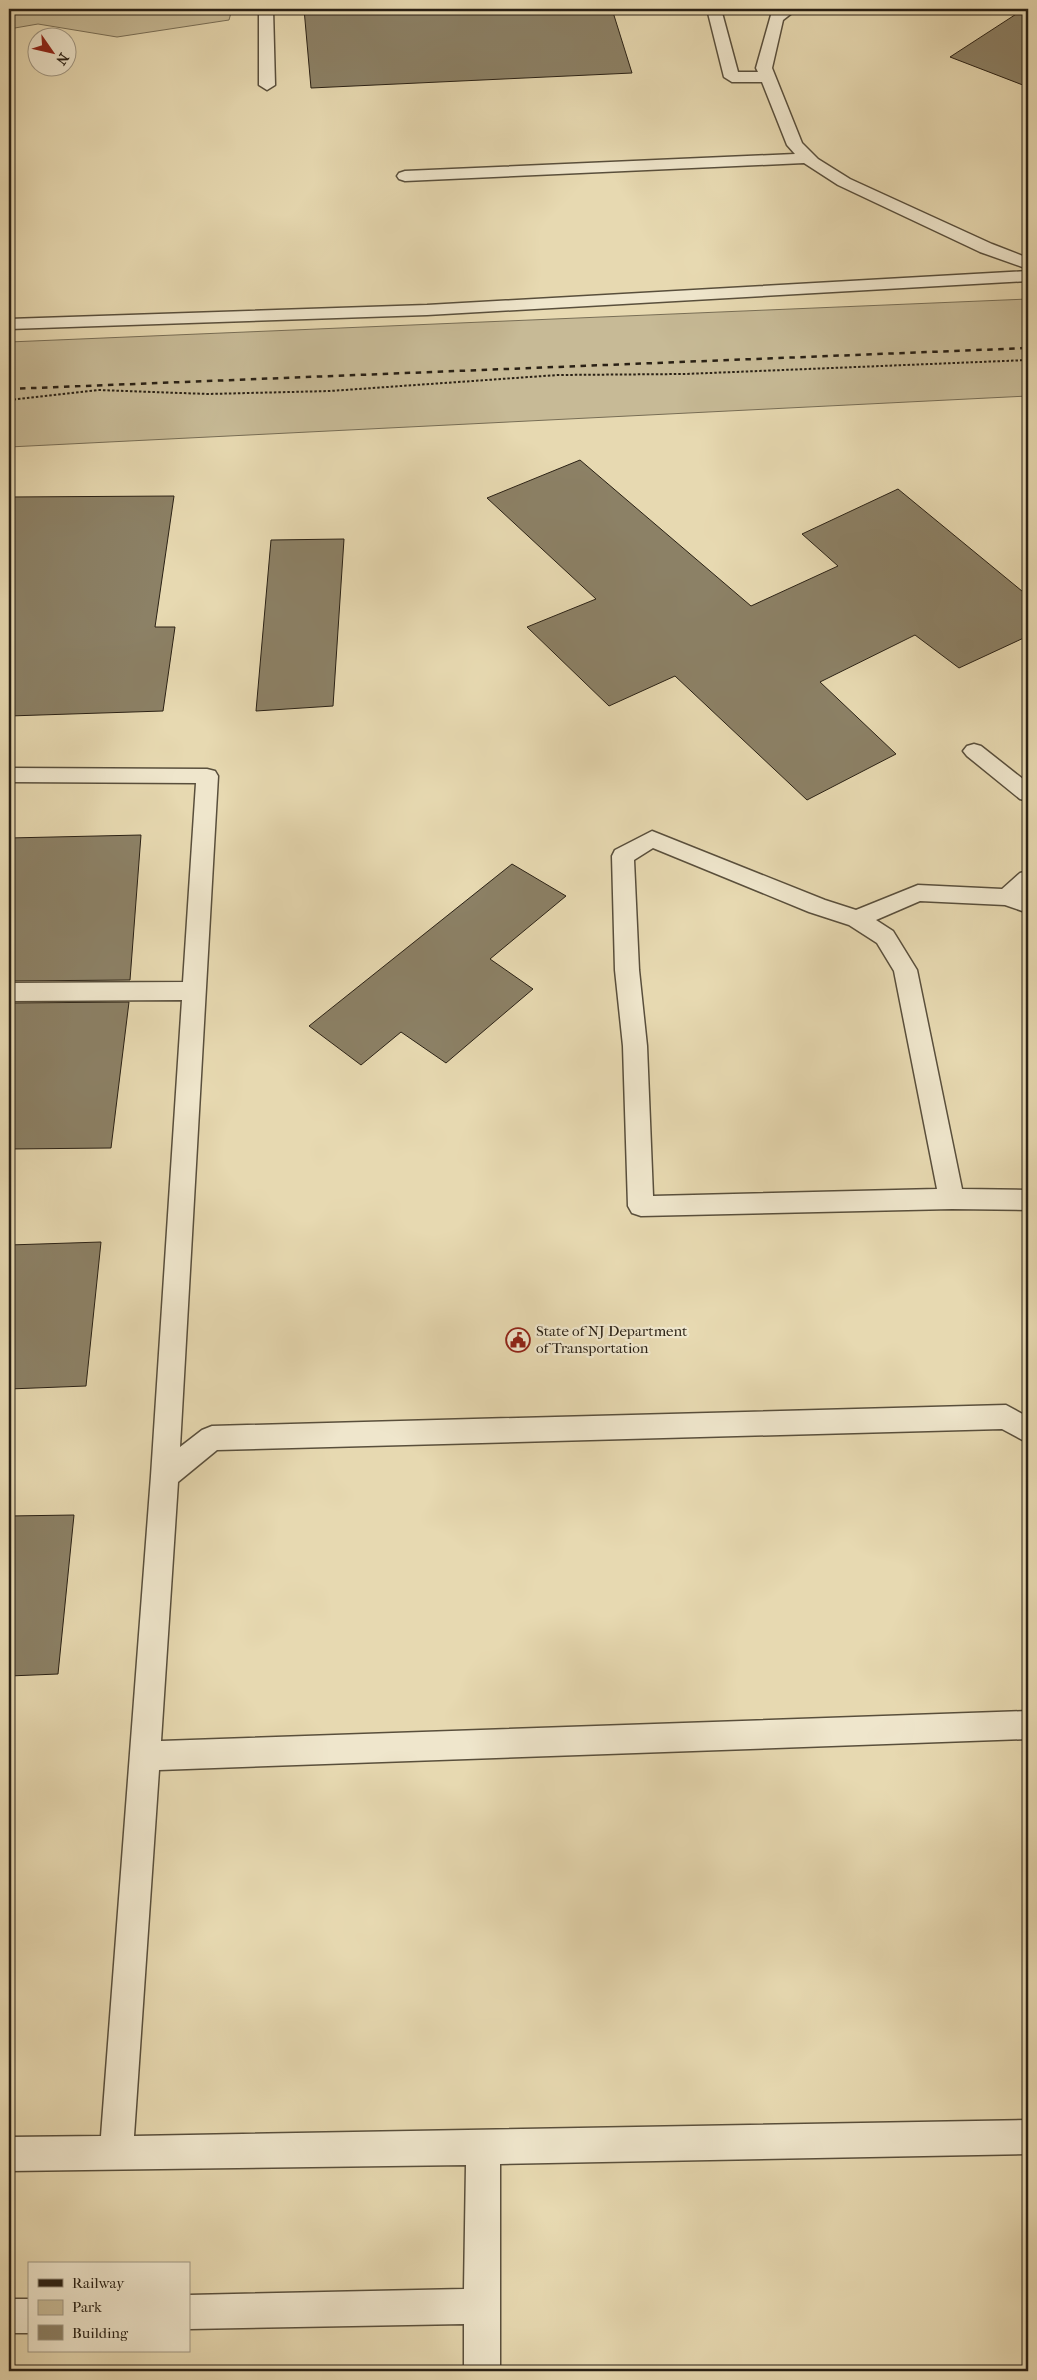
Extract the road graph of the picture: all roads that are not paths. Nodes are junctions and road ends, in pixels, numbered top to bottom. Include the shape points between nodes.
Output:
1 (266, 9) edge
2 (714, 9) edge
3 (790, 9) edge
4 (767, 77) junction
5 (267, 85) dead end
6 (808, 158) junction
7 (406, 176) dead end
8 (1028, 264) edge
9 (1028, 276) edge
10 (9, 324) edge
11 (974, 751) dead end
12 (9, 775) edge
13 (1024, 784) edge
14 (1028, 879) edge
15 (1007, 897) junction
16 (1028, 905) edge
17 (856, 919) junction
18 (195, 991) junction
19 (9, 992) edge
20 (952, 1199) junction
21 (1028, 1200) edge
22 (1028, 1431) edge
23 (165, 1476) junction
24 (1028, 1725) edge
25 (145, 1756) junction
26 (1028, 2137) edge
27 (483, 2148) junction
28 (116, 2152) junction
29 (9, 2154) edge
30 (481, 2306) junction
31 (190, 2312) edge
32 (9, 2316) edge
33 (28, 2316) edge
34 (482, 2371) edge

1 - 5 lane
2 - 4 lane via 732,77
3 - 4 lane via 776,18 764,68
4 - 6 lane via 795,144
6 - 7 lane
6 - 8 lane via 844,182
9 - 10 lane via 427,310
11 - 13 lane
12 - 18 lane via 207,776
14 - 15 lane
15 - 16 lane
15 - 17 lane via 918,893
17 - 20 lane via 885,937 905,970
17 - 20 lane via 652,839 623,856 641,1206
18 - 19 lane
18 - 23 lane
20 - 21 lane
22 - 23 lane via 1006,1417 212,1438
23 - 25 lane
24 - 25 lane
25 - 28 lane
26 - 27 lane
27 - 28 lane
27 - 30 lane
28 - 29 lane
30 - 31 lane
30 - 34 lane
32 - 33 lane

